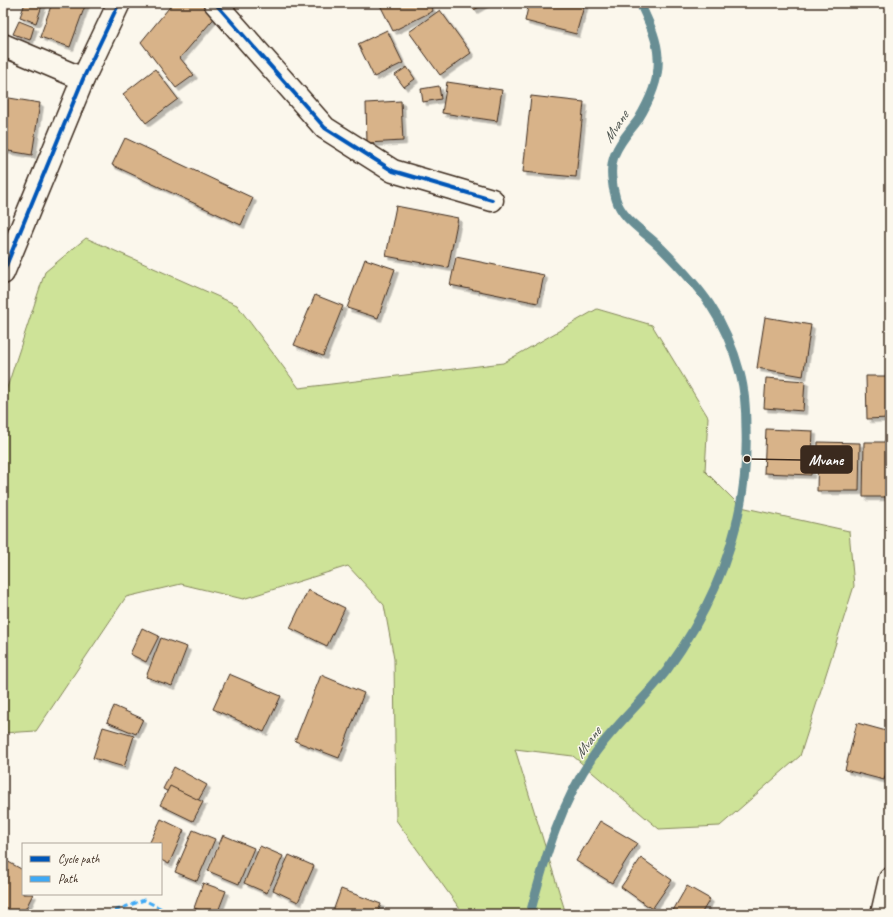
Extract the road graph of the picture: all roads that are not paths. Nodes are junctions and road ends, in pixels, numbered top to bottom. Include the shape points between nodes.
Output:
1 (119, 3) edge
2 (215, 3) edge
3 (3, 45) edge
4 (83, 79) junction
5 (492, 200) dead end
6 (3, 273) edge
7 (890, 879) edge
8 (882, 914) edge

1 - 4 street
2 - 5 street via 325,128 393,170
3 - 4 street
4 - 6 street
7 - 8 street

